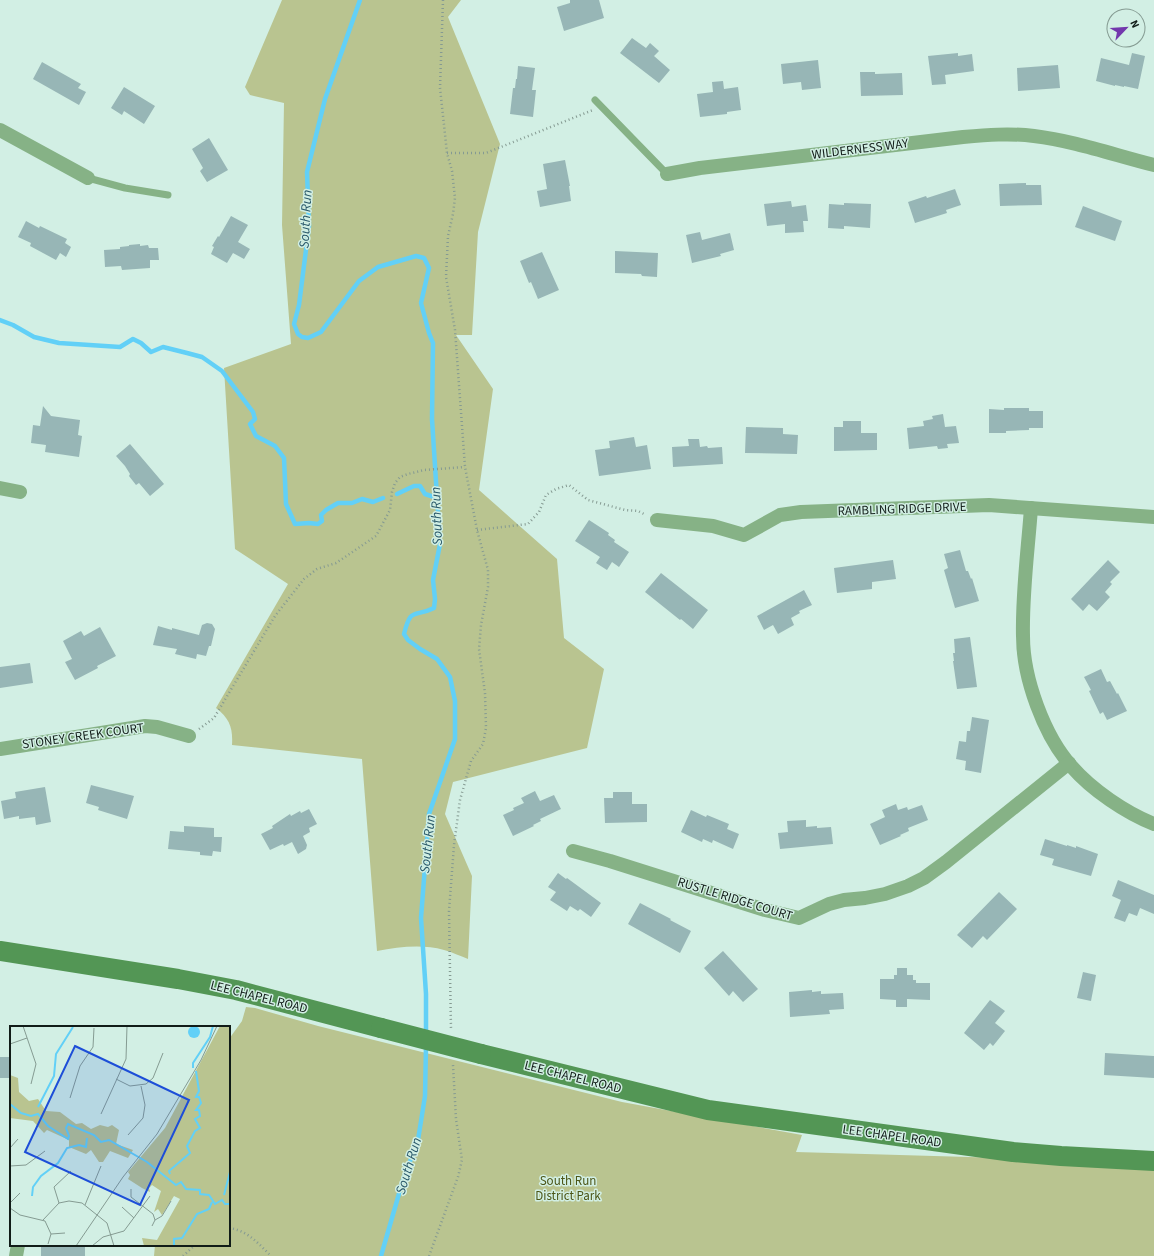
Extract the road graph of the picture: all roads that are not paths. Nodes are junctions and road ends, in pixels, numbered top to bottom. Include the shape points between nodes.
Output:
1 (595, 100) dead end
2 (0, 130) edge
3 (1154, 165) edge
4 (667, 174) joint
5 (88, 178) joint
6 (168, 195) dead end
7 (0, 488) edge
8 (20, 492) dead end
9 (1032, 508) junction
10 (1154, 517) edge
11 (657, 520) road end
12 (189, 736) road end
13 (0, 749) edge
14 (1069, 763) junction
15 (1154, 824) edge
16 (574, 851) dead end
17 (0, 951) edge
18 (1154, 1160) edge
19 (18, 1246) edge
20 (16, 1256) edge

1 - 4 lane, WILDERNESS WAY
2 - 5 street
3 - 4 street, WILDERNESS WAY via 1063,140 1001,134 700,168
5 - 6 lane via 125,188
7 - 8 street
9 - 10 street, RAMBLING RIDGE DRIVE
9 - 11 street, RAMBLING RIDGE DRIVE via 989,505 790,513 780,515 744,534 713,526
9 - 14 street via 1022,636 1026,668 1041,717
12 - 13 street, STONEY CREEK COURT via 145,726
14 - 15 street via 1109,799
14 - 16 street, RUSTLE RIDGE COURT via 924,878 885,894 829,904 799,918 765,910 610,860
17 - 18 main road, LEE CHAPEL ROAD, bridge via 236,990 708,1110 1013,1152
19 - 20 street

